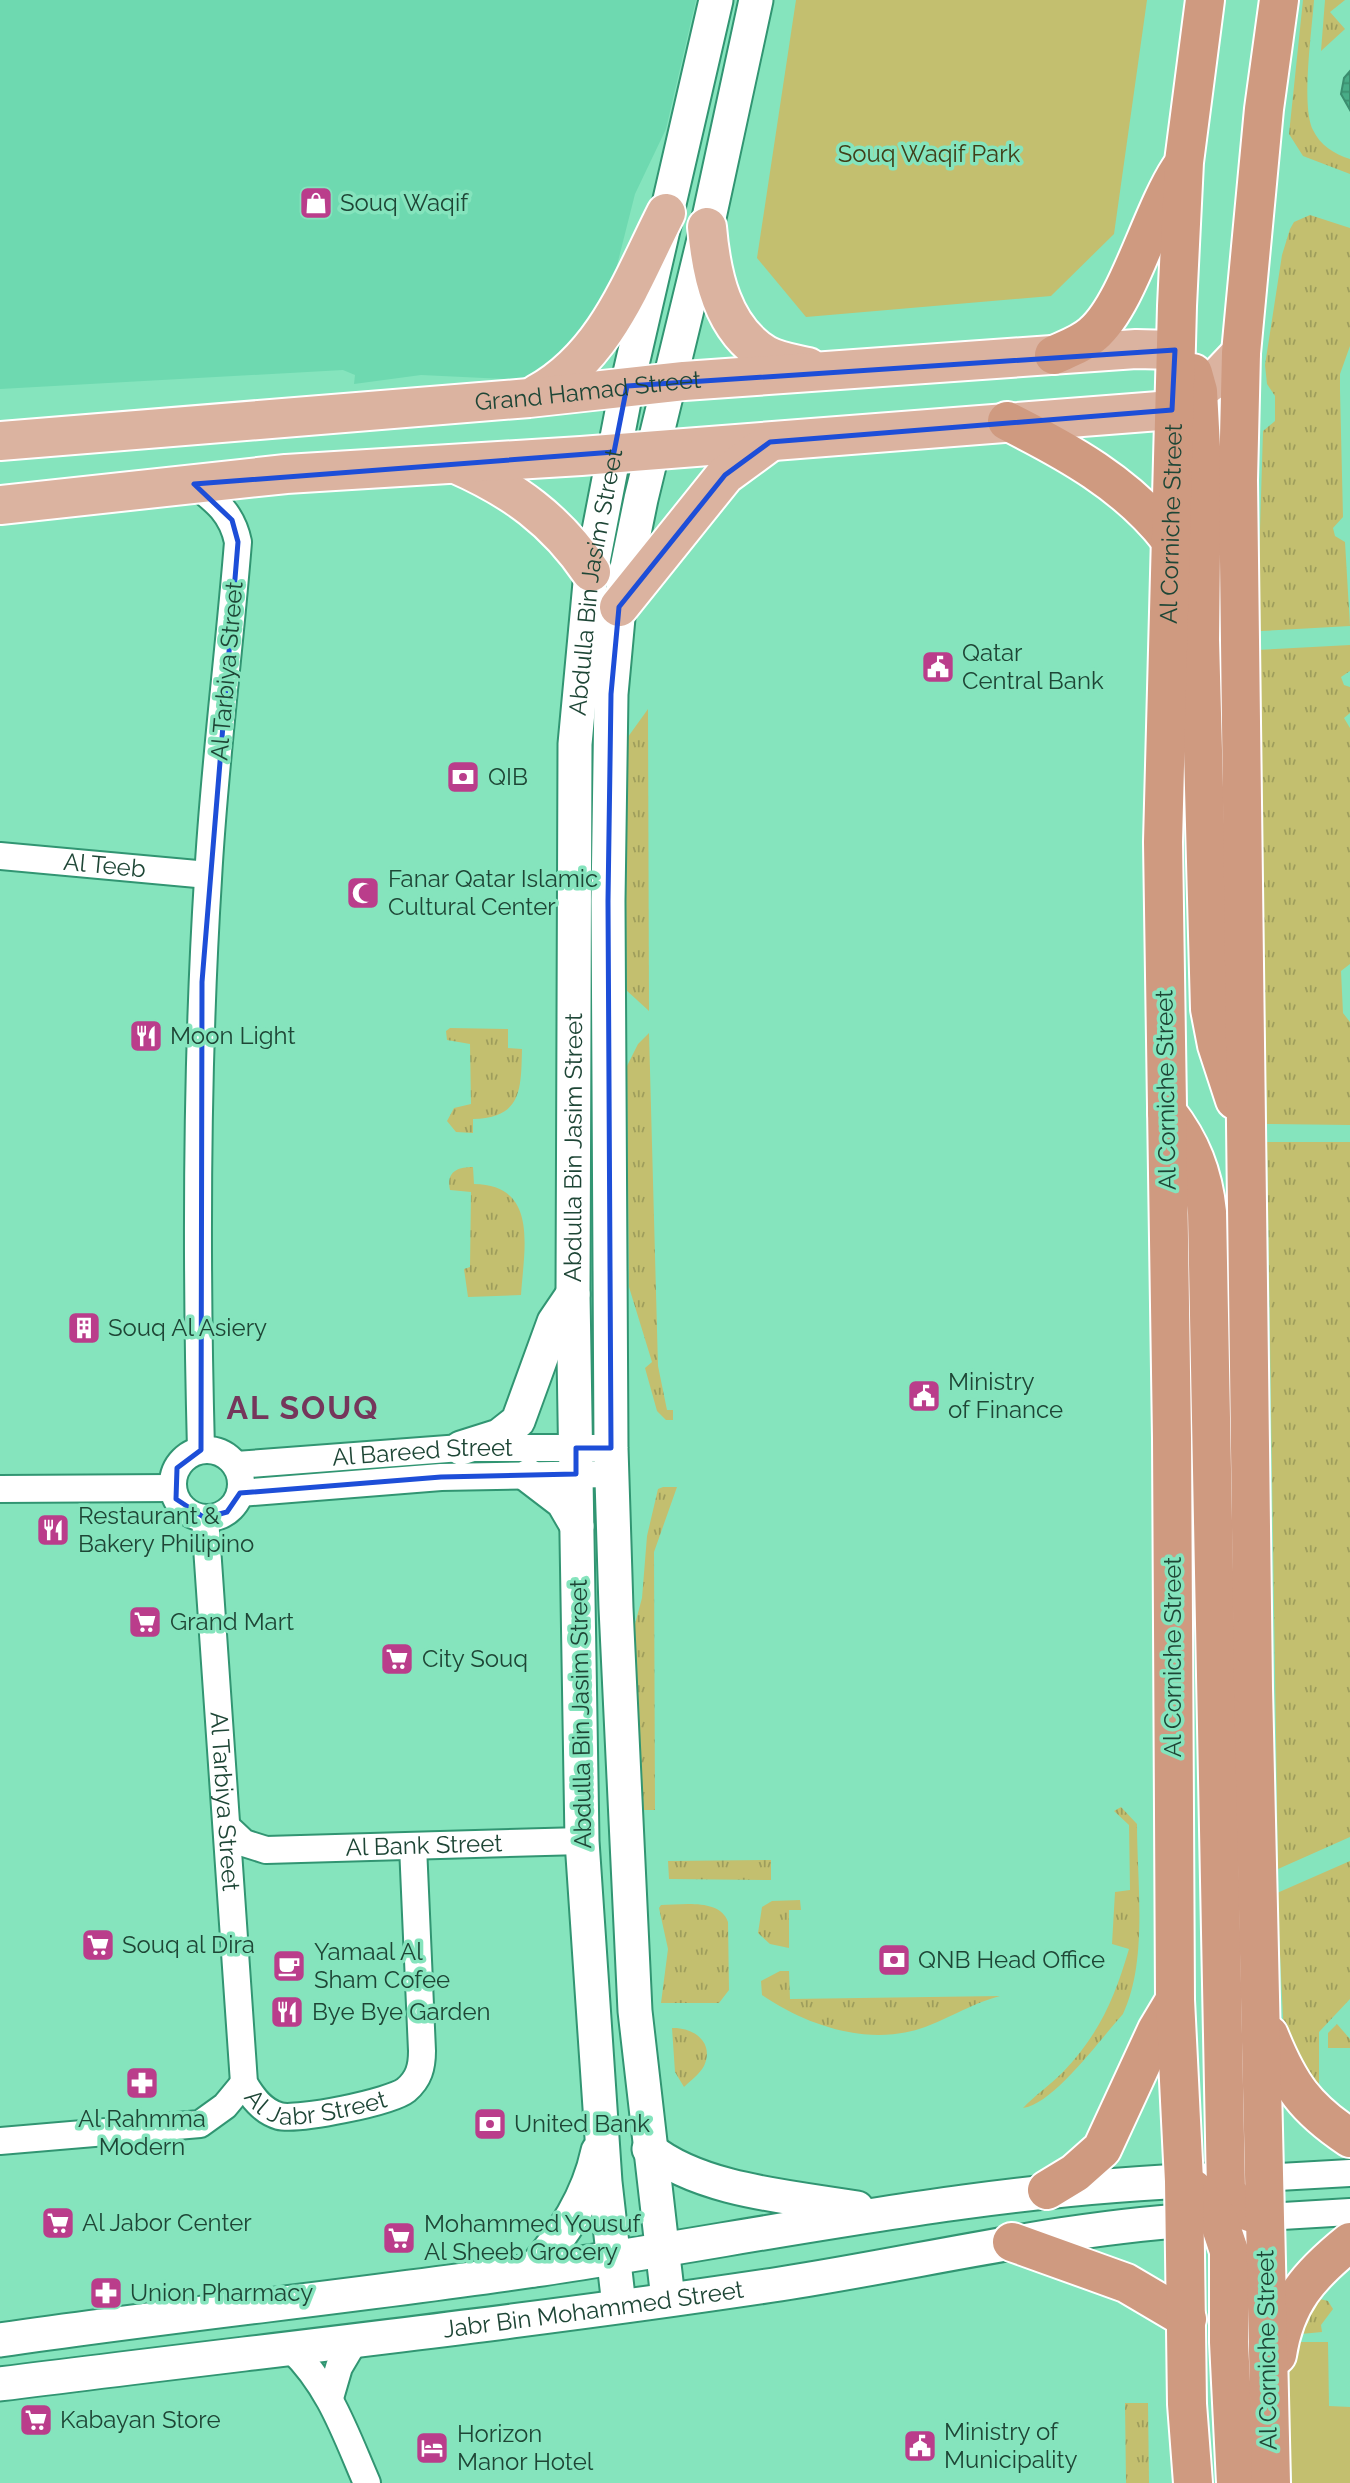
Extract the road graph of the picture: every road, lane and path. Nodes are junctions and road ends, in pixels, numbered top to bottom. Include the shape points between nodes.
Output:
1 (716, 0) edge
2 (756, 0) edge
3 (1205, 0) edge
4 (1279, 0) edge
5 (1184, 162) junction
6 (666, 213) junction
7 (707, 227) junction
8 (1175, 350) junction
9 (1241, 353) junction
10 (1054, 355) junction
11 (831, 372) junction
12 (668, 383) junction
13 (627, 386) junction
14 (529, 398) junction
15 (1185, 400) junction
16 (1007, 421) junction
17 (0, 441) edge
18 (770, 442) junction
19 (652, 450) junction
20 (614, 452) junction
21 (454, 463) junction
22 (194, 484) junction
23 (0, 505) edge
24 (1169, 538) junction
25 (591, 572) junction
26 (620, 607) junction
27 (0, 856) edge
28 (208, 875) junction
29 (1166, 1110) junction
30 (1246, 1135) junction
31 (573, 1294) junction
32 (461, 1448) junction
33 (201, 1450) junction
34 (576, 1461) junction
35 (611, 1461) junction
36 (236, 1465) junction
37 (529, 1476) junction
38 (173, 1488) junction
39 (0, 1489) edge
40 (240, 1493) junction
41 (205, 1518) junction
42 (577, 1526) junction
43 (228, 1828) junction
44 (582, 1841) junction
45 (413, 1846) junction
46 (266, 1850) junction
47 (229, 1878) junction
48 (1175, 2000) junction
49 (1261, 2017) junction
50 (244, 2083) junction
51 (602, 2128) junction
52 (1350, 2138) edge
53 (0, 2141) edge
54 (649, 2149) junction
55 (1350, 2173) edge
56 (1264, 2178) junction
57 (1225, 2180) junction
58 (1184, 2181) junction
59 (1047, 2190) junction
60 (1350, 2212) edge
61 (884, 2213) junction
62 (1264, 2217) junction
63 (1201, 2219) junction
64 (1012, 2242) junction
65 (1350, 2242) edge
66 (663, 2247) junction
67 (614, 2257) junction
68 (533, 2270) junction
69 (668, 2299) junction
70 (619, 2306) junction
71 (1187, 2319) junction
72 (0, 2340) edge
73 (355, 2340) junction
74 (291, 2349) junction
75 (0, 2384) edge
76 (330, 2398) junction
77 (1267, 2423) junction
78 (367, 2483) edge
79 (1193, 2483) edge
80 (1236, 2483) edge
81 (1271, 2483) edge

1 - 6 street, Abdulla Bin Jasim Street
2 - 7 street, Abdulla Bin Jasim Street
3 - 5 highway
4 - 9 highway, Al Corniche Street
5 - 8 highway
5 - 10 highway via 1102,325 1080,343
6 - 13 street, Abdulla Bin Jasim Street
6 - 14 main road via 601,338 561,380
7 - 11 main road via 717,289 737,328 769,357
7 - 12 street, Abdulla Bin Jasim Street
8 - 10 main road, Grand Hamad Street
8 - 15 highway via 1191,369
9 - 15 main road
9 - 30 highway, Al Corniche Street via 1238,480
10 - 11 main road, Grand Hamad Street
11 - 12 main road, Grand Hamad Street
12 - 13 main road, Grand Hamad Street
12 - 19 street, Abdulla Bin Jasim Street
13 - 14 main road, Grand Hamad Street
13 - 20 street, Abdulla Bin Jasim Street
14 - 17 main road, Grand Hamad Street
15 - 16 main road
15 - 24 highway, Al Corniche Street
15 - 30 highway via 1202,466 1200,640 1210,1009
16 - 18 main road
16 - 24 highway via 1107,479 1153,517
18 - 19 main road
18 - 26 main road via 725,475
19 - 20 main road
19 - 26 street, Abdulla Bin Jasim Street
20 - 21 main road
20 - 25 street, Abdulla Bin Jasim Street
21 - 22 main road
21 - 25 main road via 522,498 572,544
22 - 23 main road
22 - 28 street, Al Tarbiya Street via 223,507 238,542
24 - 29 highway, Al Corniche Street via 1163,842
25 - 31 street, Abdulla Bin Jasim Street via 575,757
26 - 35 street, Abdulla Bin Jasim Street via 611,694 608,901
27 - 28 street, Al Teeb
28 - 33 street, Al Tarbiya Street via 197,1305
29 - 48 highway, Al Corniche Street
29 - 57 highway via 1196,1158 1207,1212
30 - 49 highway, Al Corniche Street
31 - 32 street via 554,1322 518,1421 499,1436
31 - 34 street, Abdulla Bin Jasim Street
32 - 34 street, Al Bareed Street
32 - 36 street, Al Bareed Street
33 - 36 street via 221,1452
33 - 38 street via 183,1459
34 - 35 street, Al Bareed Street
34 - 37 street, Al Bareed Street
34 - 42 street, Abdulla Bin Jasim Street
35 - 54 street, Abdulla Bin Jasim Street via 634,1995
36 - 40 street
37 - 40 street, Al Bareed Street via 441,1477
37 - 42 street via 563,1502
38 - 39 street
38 - 41 street via 184,1508
40 - 41 street via 227,1512
41 - 43 street, Al Tarbiya Street
42 - 44 street, Abdulla Bin Jasim Street
43 - 46 street, Al Bank Street via 244,1843
43 - 47 street, Al Tarbiya Street
44 - 45 street, Al Bank Street
44 - 51 street, Abdulla Bin Jasim Street
45 - 46 street, Al Bank Street
45 - 50 street, Al Jabr Street via 422,2051 422,2067 415,2079 390,2098 292,2118 261,2106
46 - 47 street via 244,1860
47 - 50 street, Al Tarbiya Street
48 - 58 highway, Al Corniche Street
48 - 59 highway via 1102,2149
49 - 52 highway via 1285,2076 1322,2119
49 - 56 highway, Al Corniche Street
50 - 53 street, Al Jabr Street via 225,2106 200,2124
51 - 67 street, Abdulla Bin Jasim Street
51 - 68 street via 594,2168 576,2212
54 - 61 street via 667,2163 712,2180
54 - 66 street, Abdulla Bin Jasim Street
55 - 56 street
56 - 57 street
56 - 62 highway, Al Corniche Street
57 - 58 street
57 - 62 highway via 1236,2207
58 - 59 street, Jabr Bin Mohammed Street
58 - 63 highway via 1202,2197
59 - 61 street, Jabr Bin Mohammed Street
60 - 62 street, Al Corniche Street
61 - 66 street, Jabr Bin Mohammed Street
62 - 63 street, Al Corniche Street
62 - 77 highway, Al Corniche Street
63 - 64 street, Jabr Bin Mohammed Street
63 - 71 highway
63 - 80 highway via 1229,2251
64 - 69 street, Jabr Bin Mohammed Street
64 - 71 highway via 1126,2283
65 - 77 highway via 1305,2284 1284,2325
66 - 67 street, Jabr Bin Mohammed Street
66 - 69 street, Abdulla Bin Jasim Street
67 - 68 street, Jabr Bin Mohammed Street
67 - 70 street, Abdulla Bin Jasim Street
68 - 72 street, Jabr Bin Mohammed Street
69 - 70 street, Jabr Bin Mohammed Street
70 - 73 street, Jabr Bin Mohammed Street
71 - 79 highway
73 - 74 street, Jabr Bin Mohammed Street
73 - 76 street via 339,2367
74 - 75 street, Jabr Bin Mohammed Street
74 - 76 street
76 - 78 street
77 - 81 highway, Al Corniche Street

